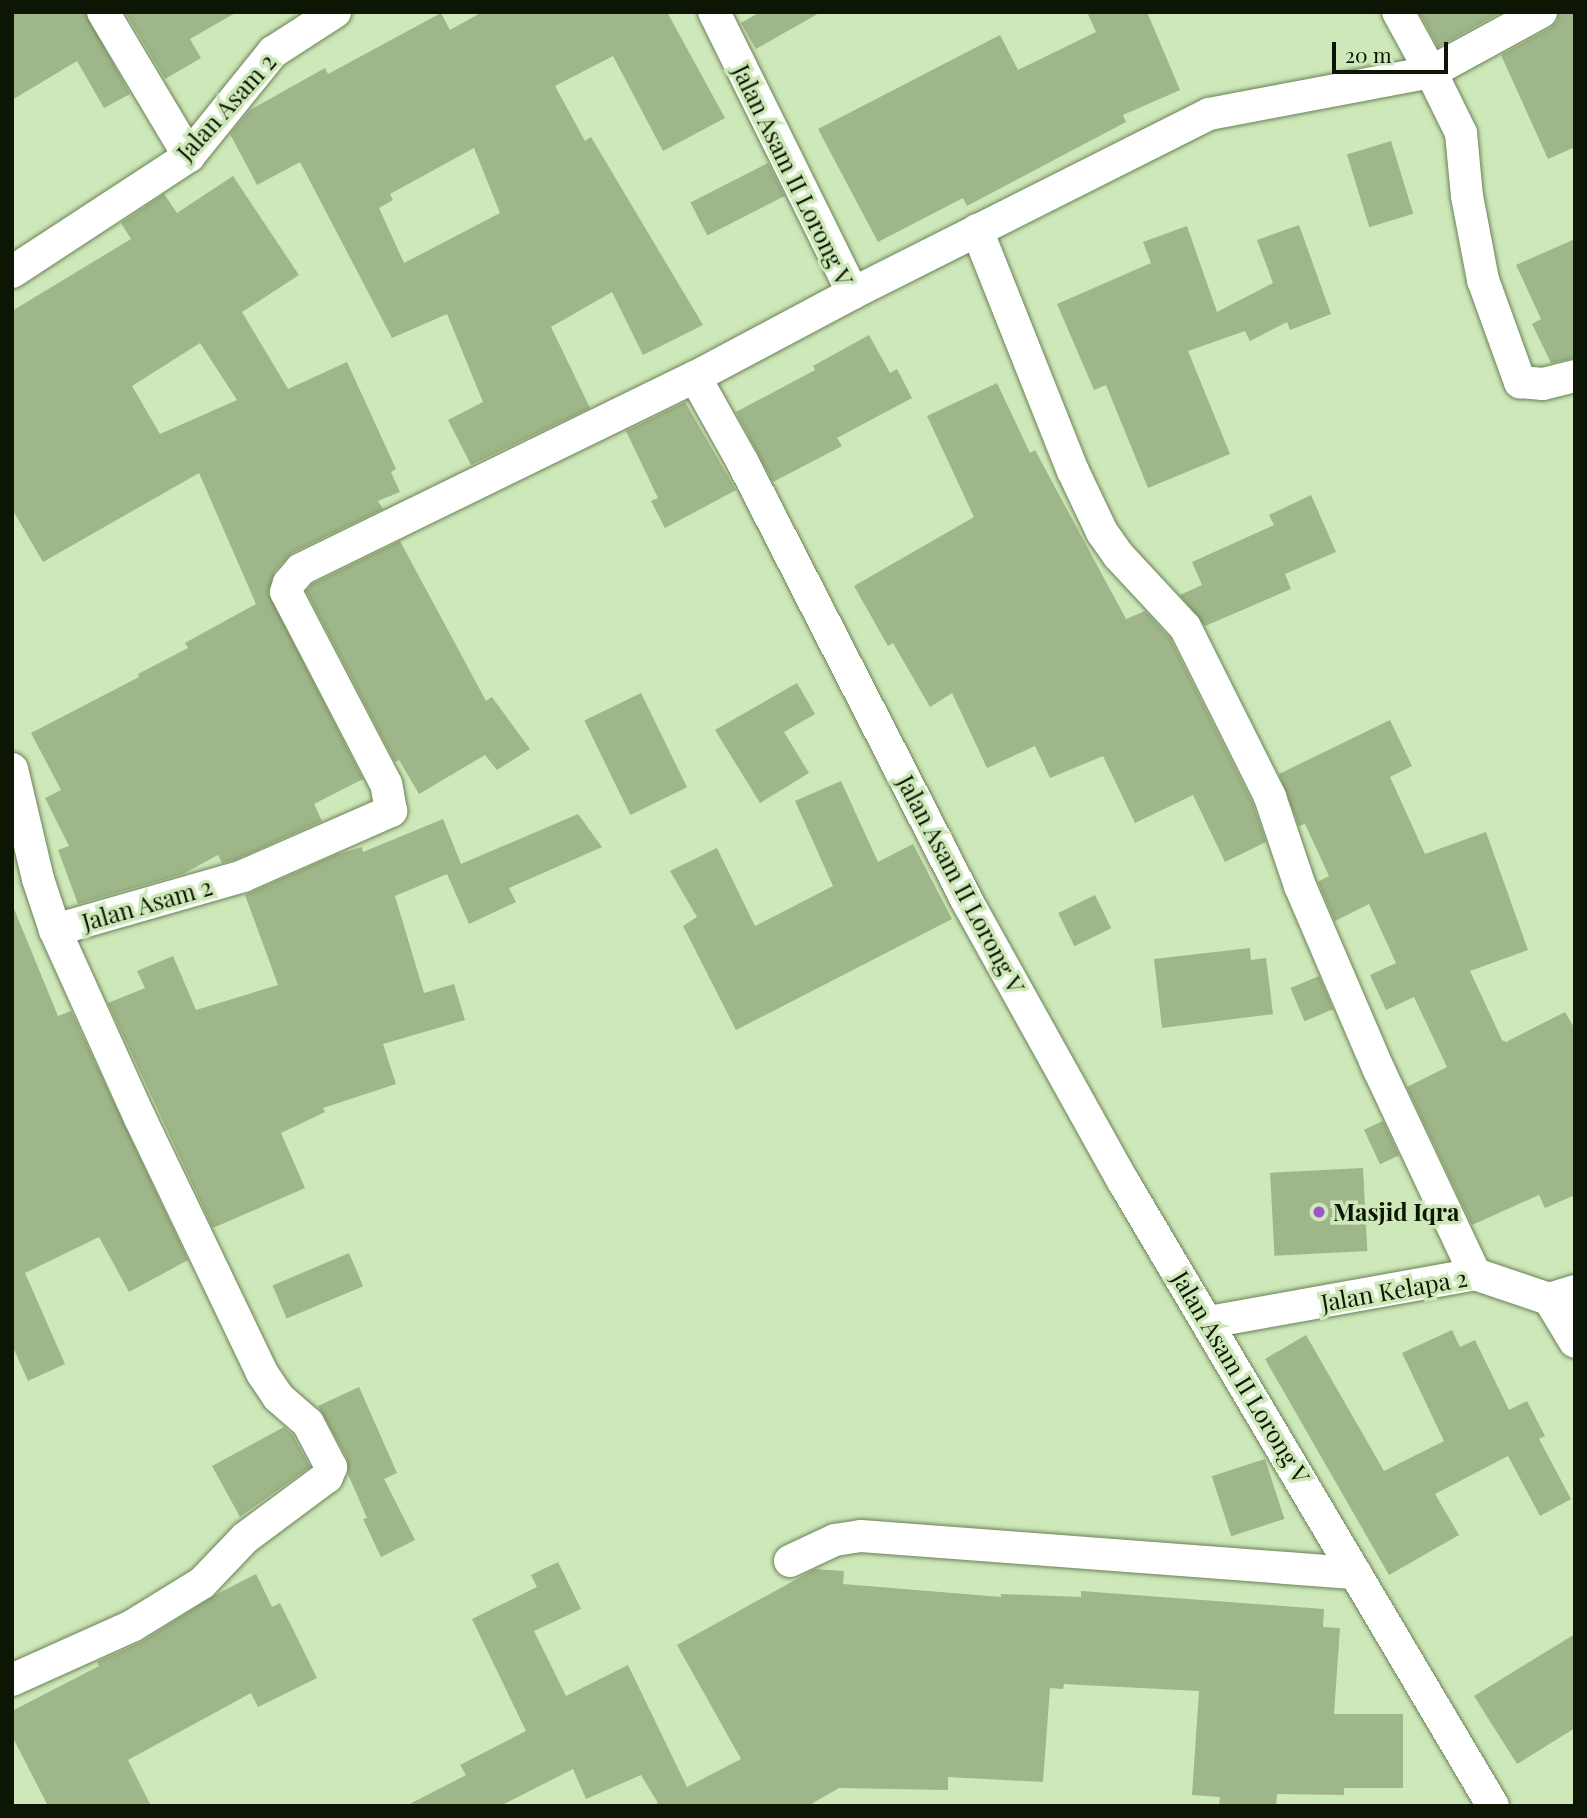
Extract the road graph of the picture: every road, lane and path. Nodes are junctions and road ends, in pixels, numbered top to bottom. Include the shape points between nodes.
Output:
1 (103, 12) edge
2 (335, 12) edge
3 (714, 12) edge
4 (1398, 12) edge
5 (1541, 12) edge
6 (1431, 72) junction
7 (189, 156) junction
8 (977, 230) junction
9 (12, 272) edge
10 (853, 293) junction
11 (1575, 376) edge
12 (695, 377) junction
13 (12, 769) edge
14 (55, 930) junction
15 (1475, 1274) junction
16 (1562, 1295) edge
17 (1209, 1322) junction
18 (1575, 1342) edge
19 (790, 1561) dead end
20 (1356, 1573) junction
21 (12, 1680) edge
22 (1493, 1806) edge

1 - 7 street
2 - 7 street, Jalan Asam 2 via 273,52
3 - 10 street, Jalan Asam II Lorong V
4 - 6 street
5 - 6 street
6 - 8 street via 1209,114
6 - 11 street via 1461,133 1483,280 1520,382 1543,384
7 - 9 street, Jalan Asam 2
8 - 10 street
8 - 15 street via 1102,532 1185,627 1270,797 1300,886 1379,1070
10 - 12 street, Jalan Asam II Lorong V
12 - 14 street, Jalan Asam 2 via 301,569 289,583 286,592 386,784 391,811 243,876
12 - 17 street, Jalan Asam II Lorong V via 967,901 1123,1181
13 - 14 street, Jalan Asam 2
14 - 21 street via 261,1373 278,1397 309,1423 331,1468 327,1477 245,1538 202,1583 132,1626
15 - 16 street, Jalan Kelapa 2
15 - 17 street, Jalan Kelapa 2
16 - 18 street
17 - 20 street, Jalan Asam II Lorong V
19 - 20 street via 835,1540 861,1536
20 - 22 street, Jalan Asam II Lorong V

